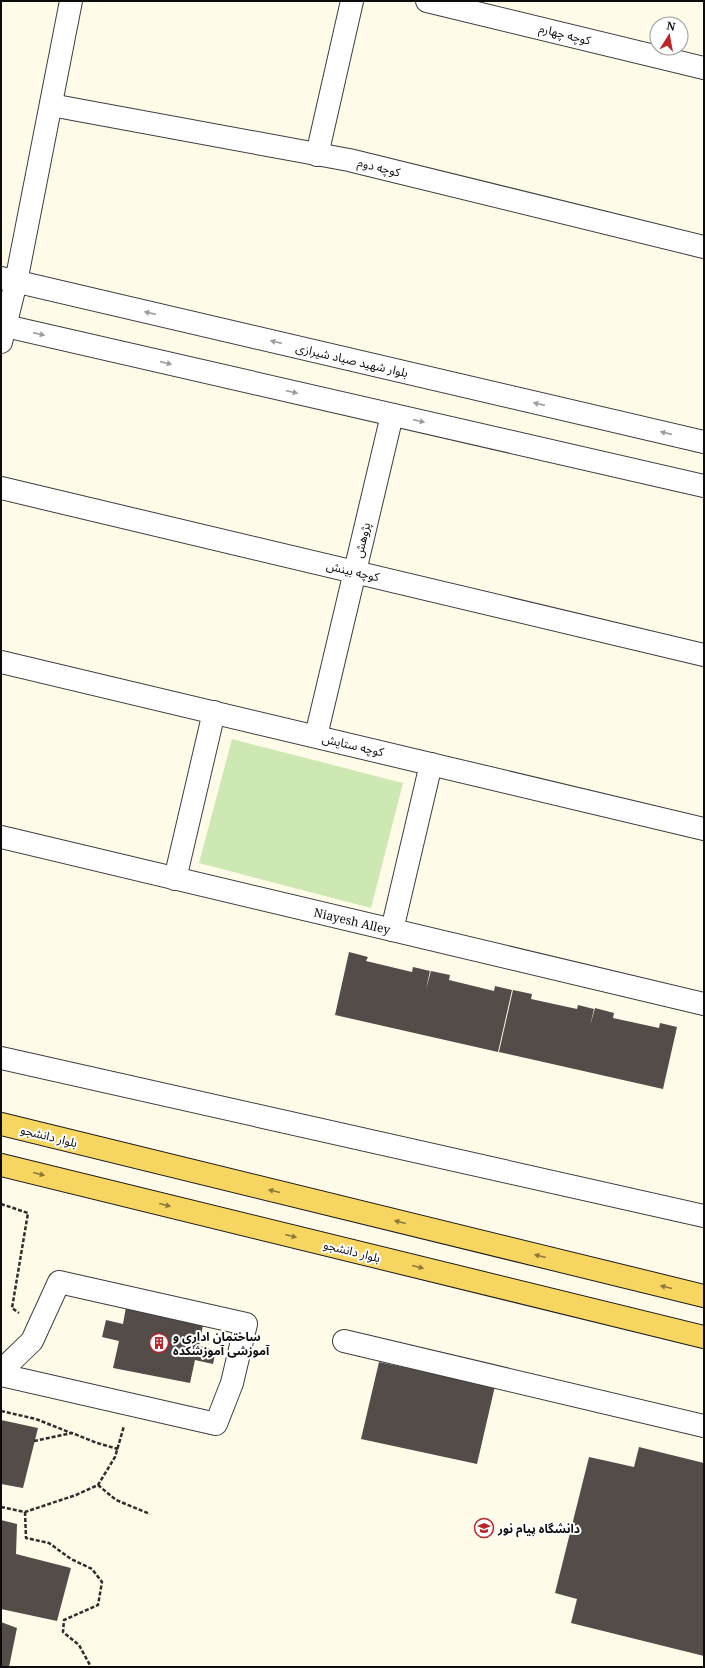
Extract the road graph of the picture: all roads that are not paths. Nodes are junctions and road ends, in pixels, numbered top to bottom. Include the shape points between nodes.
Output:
1 (71, 1) edge
2 (352, 1) edge
3 (427, 1) edge
4 (704, 68) edge
5 (50, 105) junction
6 (317, 155) junction
7 (704, 247) edge
8 (9, 280) edge
9 (2, 331) edge
10 (392, 415) junction
11 (704, 442) edge
12 (704, 486) edge
13 (1, 488) edge
14 (355, 572) junction
15 (704, 655) edge
16 (1, 662) edge
17 (214, 712) junction
18 (316, 736) junction
19 (431, 764) junction
20 (704, 829) edge
21 (1, 837) edge
22 (175, 879) junction
23 (392, 930) junction
24 (704, 1004) edge
25 (1, 1058) edge
26 (1, 1124) edge
27 (1, 1165) edge
28 (704, 1216) edge
29 (704, 1296) edge
30 (704, 1337) edge
31 (344, 1341) dead end
32 (1, 1370) edge
33 (1, 1374) edge
34 (704, 1426) edge

1 - 5 street
2 - 6 street
3 - 4 street, کوچه چهارم
5 - 6 street, کوچه دوم
5 - 8 street
6 - 7 street, کوچه دوم via 349,160
8 - 9 street
11 -> 8 street, بلوار شهید صیاد شیرازی
9 -> 10 street
10 -> 12 street
10 - 14 street, پژوهش
13 - 14 street, کوچه بینش
14 - 15 street, کوچه بینش
14 - 18 street, پژوهش
16 - 17 street, کوچه ستایش
17 - 18 street, کوچه ستایش
17 - 22 street
18 - 19 street, کوچه ستایش
19 - 20 street, کوچه ستایش
19 - 23 street
21 - 22 street, Niayesh Alley
22 - 23 street, Niayesh Alley
23 - 24 street, Niayesh Alley
25 - 28 street
29 -> 26 main road, بلوار دانشجو
27 -> 30 main road, بلوار دانشجو
31 - 34 street
32 - 33 street via 32,1341 59,1282 246,1324 232,1383 216,1424

